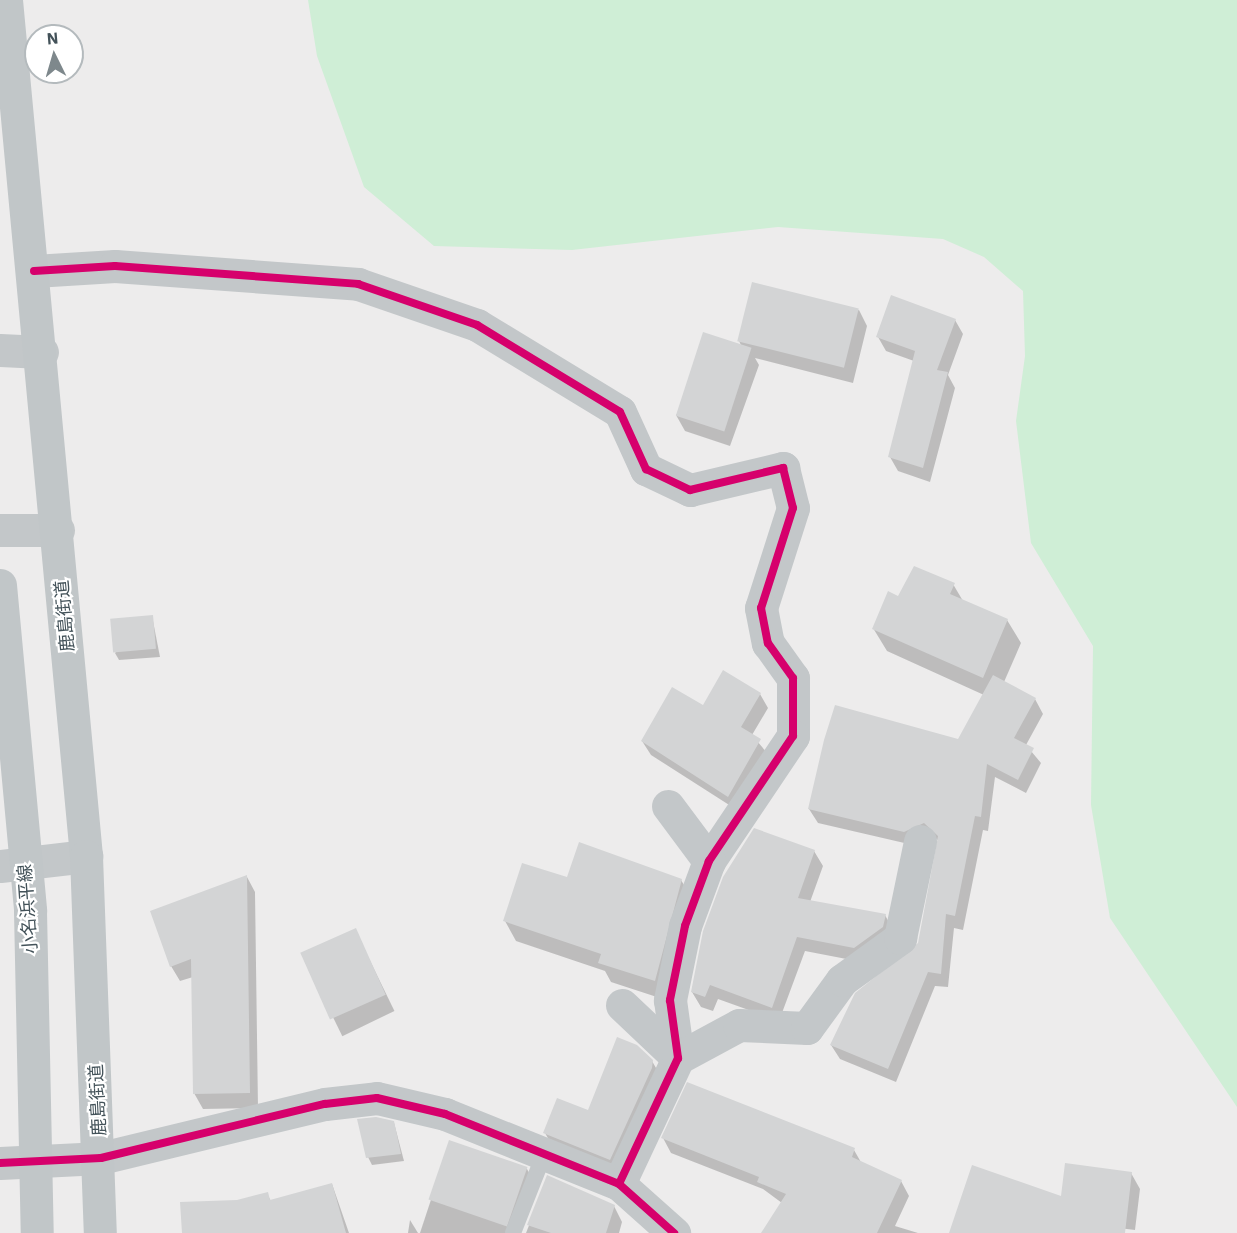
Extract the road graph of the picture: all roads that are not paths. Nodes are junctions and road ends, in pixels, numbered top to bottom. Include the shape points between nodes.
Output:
1 (6, 0) edge
2 (34, 271) junction
3 (0, 350) edge
4 (42, 352) junction
5 (0, 530) edge
6 (58, 530) junction
7 (0, 585) edge
8 (668, 806) dead end
9 (920, 841) dead end
10 (86, 856) junction
11 (709, 861) junction
12 (13, 866) edge
13 (622, 1005) dead end
14 (678, 1058) junction
15 (543, 1157) junction
16 (101, 1158) junction
17 (38, 1161) junction
18 (0, 1163) edge
19 (619, 1184) junction
20 (37, 1233) edge
21 (100, 1233) edge
22 (513, 1233) edge
23 (674, 1233) edge

1 - 2 main road, 鹿島街道
2 - 4 main road, 鹿島街道
2 - 11 street via 115,266 358,284 477,325 620,412 646,469 690,490 783,468 793,508 761,608 768,643 794,678 793,736
3 - 4 street
4 - 6 main road, 鹿島街道
5 - 6 street
6 - 10 main road, 鹿島街道
7 - 12 main road, 小名浜平線
8 - 11 street
9 - 14 street via 900,938 842,980 807,1028 739,1025
10 - 12 street
10 - 16 main road, 鹿島街道
11 - 14 street via 685,926 670,1000
12 - 17 main road, 小名浜平線
13 - 14 street
14 - 19 street
15 - 16 street via 445,1114 376,1098 325,1104
15 - 19 street
15 - 22 lane
16 - 17 street
16 - 21 main road, 鹿島街道
17 - 18 street
17 - 20 main road, 小名浜平線
19 - 23 street

